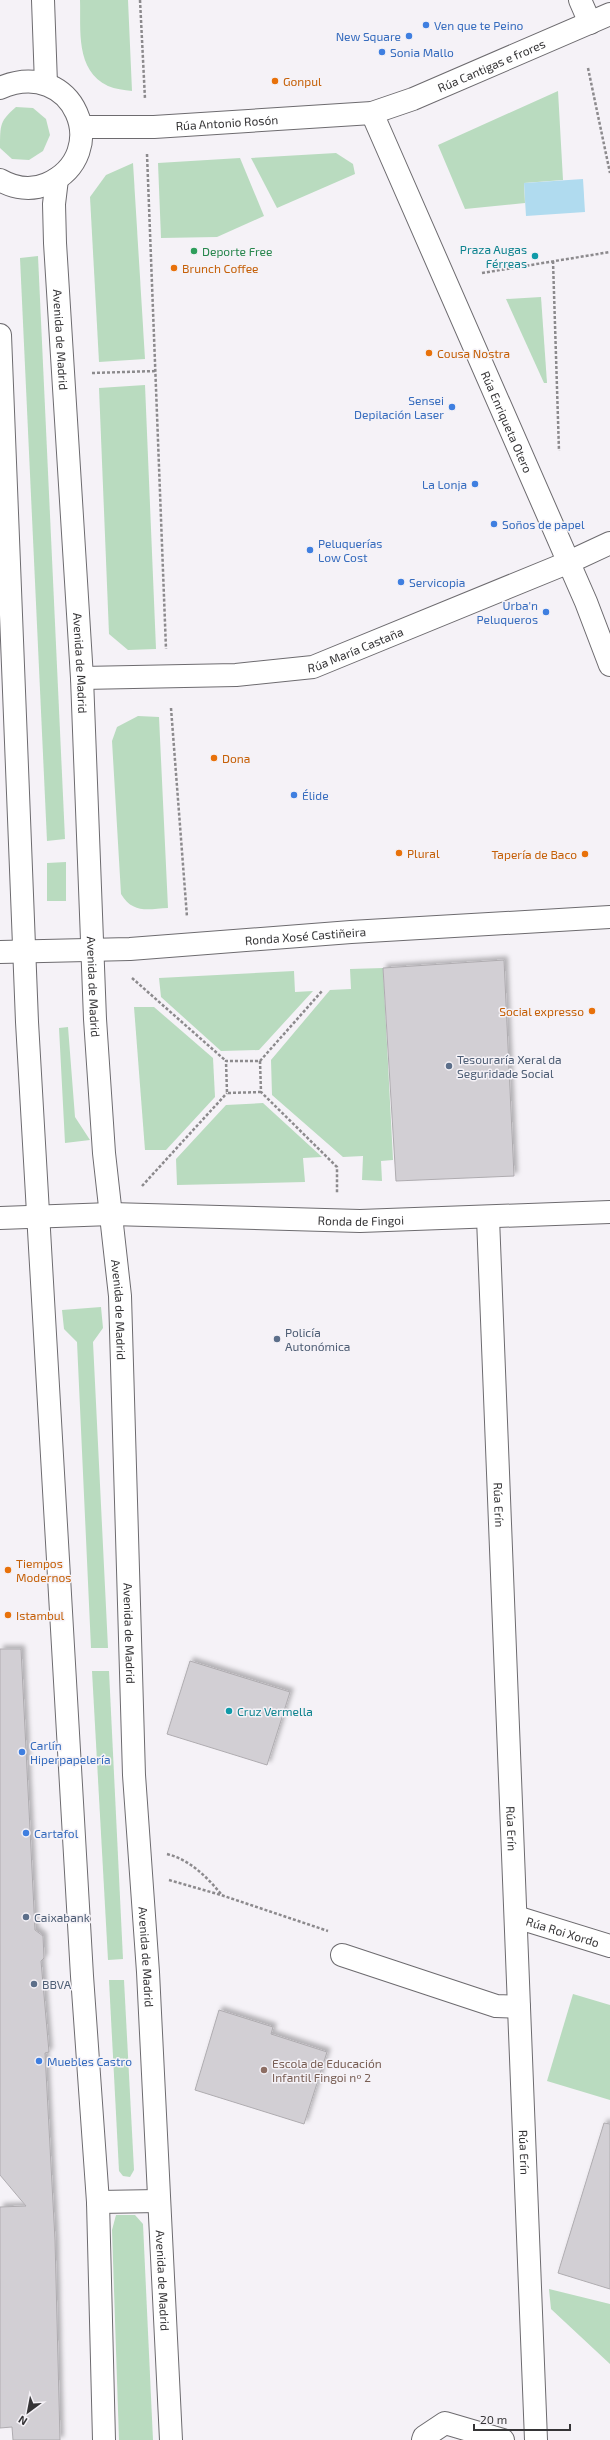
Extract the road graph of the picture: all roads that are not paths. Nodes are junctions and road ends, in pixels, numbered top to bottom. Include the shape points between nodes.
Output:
1 (43, 0) edge
2 (580, 0) edge
3 (610, 14) edge
4 (590, 23) junction
5 (46, 84) junction
6 (0, 88) edge
7 (372, 113) junction
8 (81, 127) junction
9 (0, 180) edge
10 (57, 180) junction
11 (0, 335) edge
12 (610, 543) edge
13 (567, 563) junction
14 (610, 665) edge
15 (82, 678) junction
16 (610, 917) edge
17 (94, 950) junction
18 (0, 952) edge
19 (24, 952) junction
20 (610, 1212) edge
21 (111, 1214) junction
22 (0, 1218) edge
23 (38, 1218) junction
24 (488, 1218) junction
25 (516, 1917) junction
26 (610, 1946) edge
27 (342, 1954) dead end
28 (519, 2007) junction
29 (159, 2201) junction
30 (98, 2202) junction
31 (104, 2440) edge
32 (171, 2440) edge
33 (423, 2440) edge
34 (503, 2440) edge
35 (536, 2440) edge

1 - 5 street
2 - 4 street
3 - 4 street, Rúa Cantigas e frores
4 - 7 street, Rúa Cantigas e frores via 413,99
5 - 6 street via 30,80 13,82
5 - 8 street via 60,91 70,101
7 - 8 street, Rúa Antonio Rosón via 154,127
7 - 13 street, Rúa Enriqueta Otero
8 - 10 street via 81,142 76,157 68,170
9 - 10 street via 24,188 41,186
10 - 15 street, Avenida de Madrid via 54,204
11 - 19 street
12 - 13 street, Rúa María Castaña
13 - 14 street, Rúa Enriqueta Otero via 586,602
13 - 15 street, Rúa María Castaña via 313,666 236,675
15 - 17 street, Avenida de Madrid
16 - 17 street, Ronda Xosé Castiñeira
17 - 19 street, Ronda Xosé Castiñeira
17 - 21 street, Avenida de Madrid via 104,1153
18 - 19 street, Ronda Xosé Castiñeira
19 - 23 street
20 - 24 street, Ronda de Fingoi
21 - 23 street, Ronda de Fingoi
21 - 24 street, Ronda de Fingoi via 360,1221
21 - 29 street, Avenida de Madrid via 120,1296 134,1775 148,1972
22 - 23 street, Ronda de Fingoi
23 - 30 street via 82,1976
24 - 25 street, Rúa Erín
25 - 26 street, Rúa Roi Xordo
25 - 28 street, Rúa Erín
27 - 28 street via 496,2006
28 - 35 street, Rúa Erín
29 - 30 street
29 - 32 street, Avenida de Madrid
30 - 31 street
33 - 34 street via 445,2422

